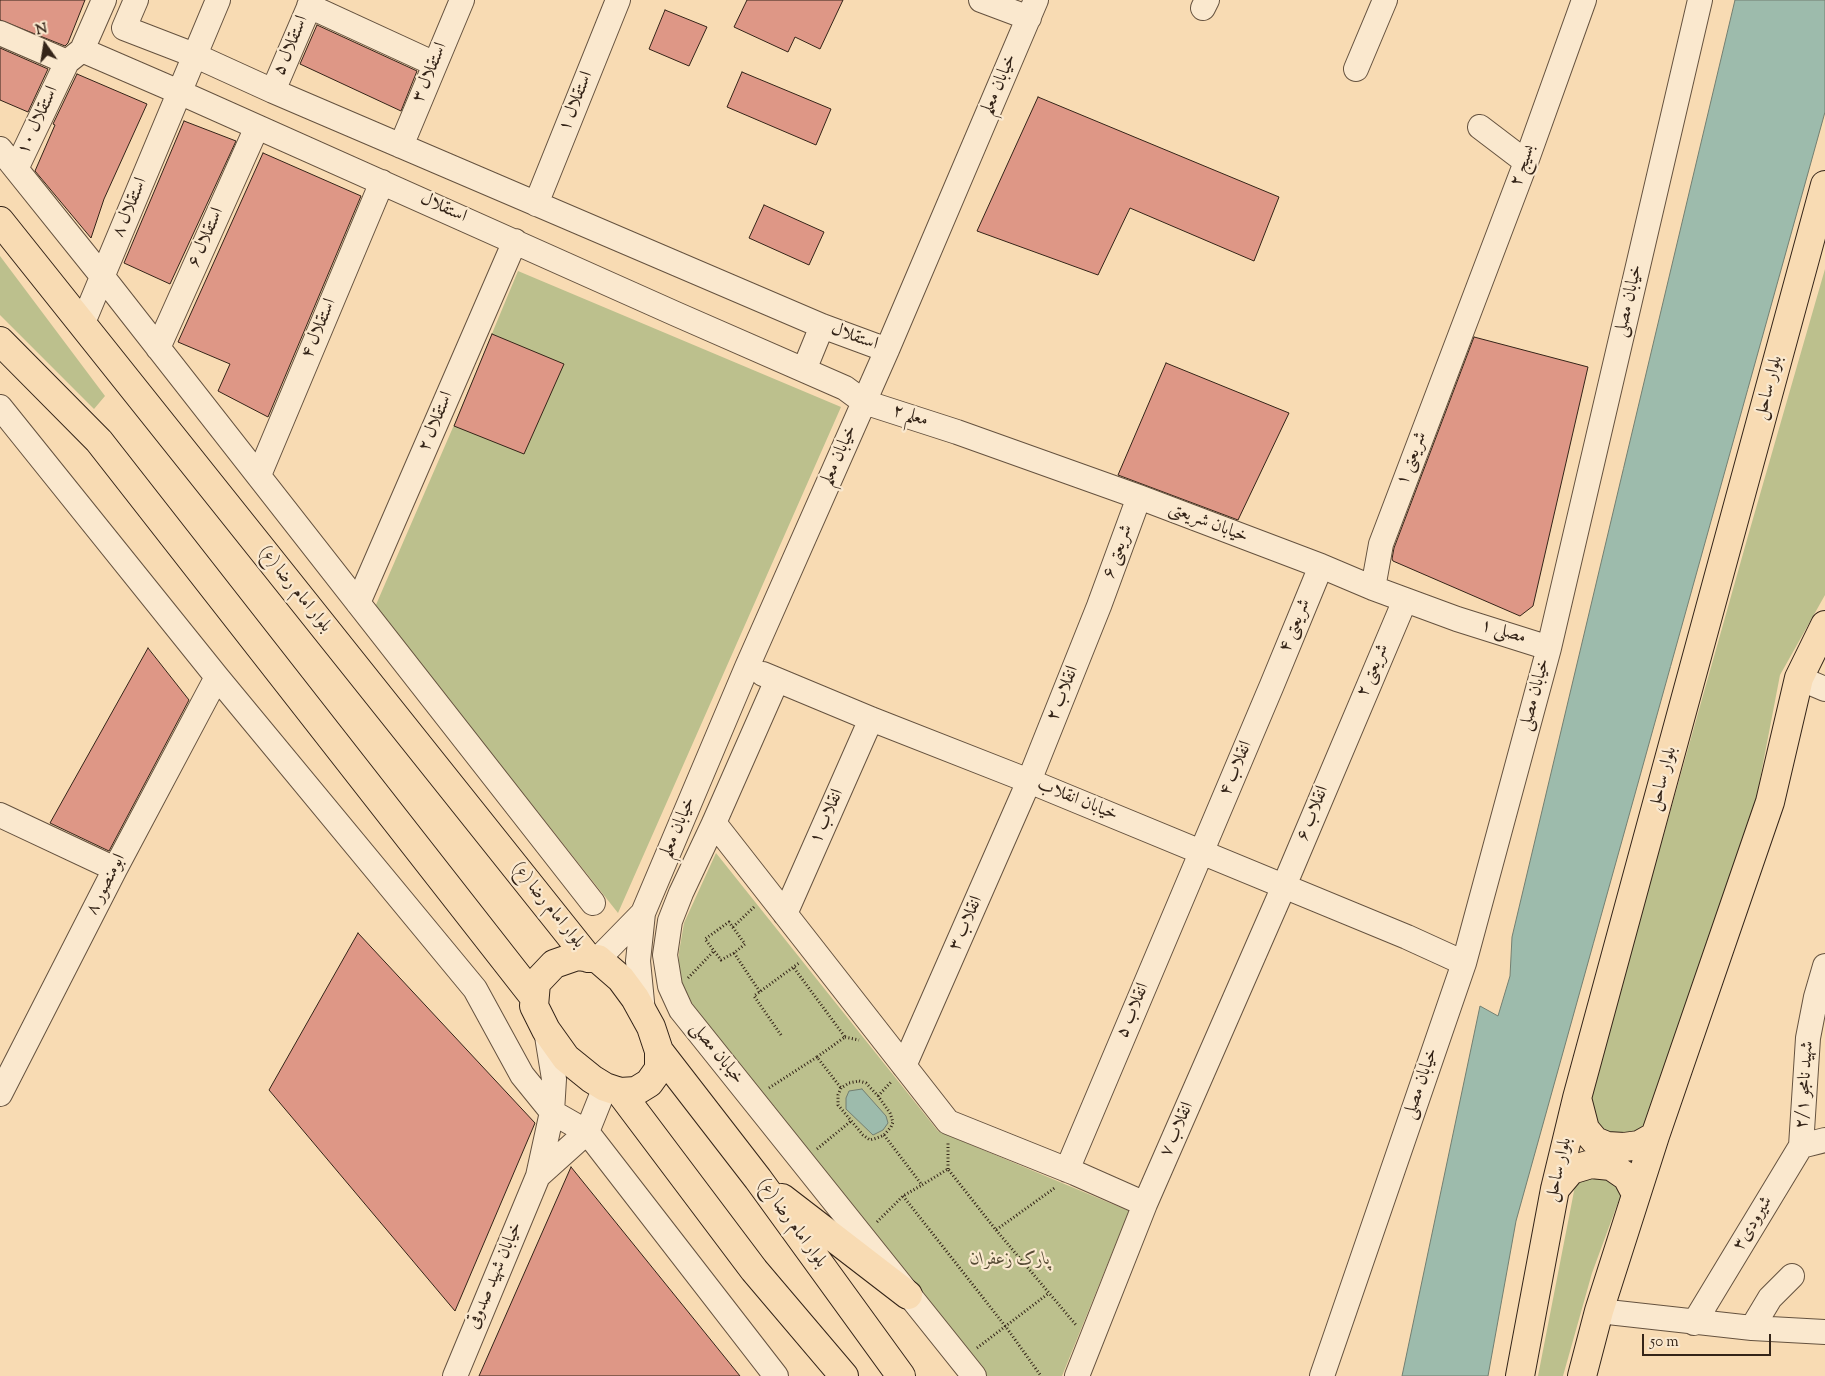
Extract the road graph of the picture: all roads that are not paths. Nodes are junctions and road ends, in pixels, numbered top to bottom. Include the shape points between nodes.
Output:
1 (104, 0) edge
2 (136, 0) edge
3 (218, 0) edge
4 (462, 0) edge
5 (618, 0) edge
6 (981, 0) edge
7 (1385, 0) edge
8 (1584, 0) edge
9 (1700, 0) edge
10 (310, 3) edge
11 (1033, 9) edge
12 (0, 33) edge
13 (74, 56) junction
14 (194, 56) junction
15 (435, 64) junction
16 (1356, 69) dead end
17 (273, 91) junction
18 (179, 92) junction
19 (256, 127) junction
20 (1480, 127) dead end
21 (400, 146) junction
22 (0, 148) edge
23 (1526, 162) junction
24 (16, 170) junction
25 (382, 182) junction
26 (1825, 185) edge
27 (536, 204) junction
28 (0, 221) edge
29 (515, 241) junction
30 (102, 276) junction
31 (82, 326) junction
32 (822, 326) junction
33 (1461, 332) joint
34 (0, 341) edge
35 (158, 348) junction
36 (886, 350) junction
37 (804, 370) junction
38 (864, 402) junction
39 (0, 407) edge
40 (957, 432) joint
41 (258, 475) junction
42 (1139, 498) junction
43 (1321, 566) junction
44 (1372, 588) junction
45 (1405, 600) junction
46 (358, 603) junction
47 (1099, 606) joint
48 (1457, 619) joint
49 (1825, 625) edge
50 (1549, 648) junction
51 (746, 666) junction
52 (216, 677) junction
53 (1799, 678) junction
54 (778, 680) junction
55 (1272, 685) joint
56 (1825, 689) edge
57 (871, 720) junction
58 (1344, 741) joint
59 (1029, 782) junction
60 (0, 815) edge
61 (714, 823) junction
62 (1201, 852) junction
63 (115, 869) junction
64 (1284, 886) junction
65 (593, 903) dead end
66 (643, 913) junction
67 (785, 914) junction
68 (593, 959) junction
69 (1464, 963) junction
70 (1825, 966) edge
71 (534, 996) junction
72 (643, 1012) junction
73 (546, 1030) junction
74 (659, 1051) junction
75 (904, 1066) junction
76 (613, 1090) junction
77 (0, 1094) edge
78 (1577, 1098) junction
79 (552, 1112) junction
80 (586, 1132) junction
81 (1655, 1136) junction
82 (1825, 1140) edge
83 (1801, 1146) junction
84 (1071, 1172) junction
85 (538, 1176) junction
86 (758, 1179) junction
87 (1555, 1190) junction
88 (1636, 1194) junction
89 (1145, 1204) junction
90 (1792, 1276) dead end
91 (908, 1295) junction
92 (1599, 1311) junction
93 (1694, 1323) junction
94 (1752, 1328) junction
95 (1825, 1332) edge
96 (967, 1368) edge
97 (455, 1376) edge
98 (776, 1376) edge
99 (844, 1376) edge
100 (902, 1376) edge
101 (1077, 1376) edge
102 (1322, 1376) edge
103 (1520, 1376) edge
104 (1582, 1376) edge

1 - 13 street, استقلال ۱۰
2 - 14 street, استقلال via 124,28
3 - 14 street, استقلال ۸
4 - 15 street, استقلال ۳
5 - 27 street, استقلال ۱
6 - 11 street
7 - 16 street
8 - 23 street, بسیج ۲
9 - 50 street, خیابان مصلی
10 - 15 street
10 - 17 street, استقلال ۵
11 - 36 street, خیابان معلم
12 - 13 street, استقلال
13 - 18 street, استقلال
13 - 24 street, استقلال ۱۰
14 - 17 street, استقلال
14 - 18 street, استقلال ۸
15 - 21 street, استقلال ۳
17 - 21 street, استقلال
18 - 19 street, استقلال
18 - 30 street, استقلال ۸
19 - 25 street, استقلال
19 - 35 street, استقلال ۶
20 - 23 street
21 - 27 street, استقلال
22 - 24 street
23 - 33 street, بسیج ۲
24 - 30 street
25 - 29 street, استقلال
25 - 41 street, استقلال ۴
26 - 78 main road, بلوار ساحل
27 - 32 street, استقلال
28 - 31 main road, بلوار امام رضا (ع)
29 - 37 street, استقلال
29 - 46 street, استقلال ۲
30 - 31 street, استقلال ۸
30 - 35 street
31 - 68 main road, بلوار امام رضا (ع)
32 - 36 street, استقلال
32 - 37 street, استقلال
33 - 44 street, شریعتی ۱ via 1381,544
34 - 71 main road via 99,441
35 - 41 street
36 - 38 street, خیابان معلم
37 - 38 street, استقلال via 845,388
38 - 40 street, معلم ۲
38 - 51 street, خیابان معلم
39 - 52 street
40 - 42 street, خیابان شریعتی
41 - 46 street
42 - 43 street, خیابان شریعتی
42 - 47 street, شریعتی ۶
43 - 44 street, خیابان شریعتی
43 - 55 street, شریعتی ۴
44 - 45 street, خیابان شریعتی
45 - 48 street, خیابان شریعتی
45 - 58 street, شریعتی ۲
46 - 65 street
47 - 59 street, انقلاب ۲
48 - 50 street, مصلی ۱
49 - 53 main road
50 - 69 street, خیابان مصلی
51 - 54 street, خیابان انقلاب
51 - 66 street, خیابان معلم
52 - 63 street, ابومنصور ۸
52 - 79 street via 474,989 522,1075
53 - 56 street
53 - 81 main road via 1770,802
54 - 57 street, خیابان انقلاب
54 - 61 street, خیابان مصلی
55 - 62 street, انقلاب ۴
57 - 59 street, خیابان انقلاب
57 - 67 street, انقلاب ۱
58 - 64 street, انقلاب ۶
59 - 62 street, خیابان انقلاب
59 - 75 street, انقلاب ۳
60 - 63 street
61 - 67 street
61 - 91 street, خیابان مصلی via 670,922 665,955 670,986 681,1010
62 - 64 street, خیابان انقلاب
62 - 84 street, انقلاب ۵
63 - 77 street, ابومنصور ۸
64 - 69 street, خیابان انقلاب
64 - 89 street, انقلاب ۷
66 - 68 street
66 - 72 street via 638,961
67 - 75 street
68 - 71 main road via 577,956 554,964 536,983
68 - 72 main road via 621,979
69 - 102 street, خیابان مصلی
70 - 83 street, شهید نامجو ۲/۱ via 1808,1038
71 - 73 main road via 534,1006
72 - 74 main road
73 - 76 main road via 566,1058 592,1080
73 - 79 street via 554,1079
74 - 76 main road via 659,1069 649,1083 636,1091
74 - 86 main road, بلوار امام رضا (ع)
75 - 84 street via 948,1122
76 - 80 street
76 - 99 main road via 754,1270
78 - 81 main road via 1585,1128 1595,1141 1624,1147 1639,1145
78 - 87 main road, بلوار ساحل
79 - 80 street
79 - 85 street
80 - 85 street
80 - 98 street
81 - 88 main road
82 - 83 street
83 - 93 street, شیرودی۳
84 - 89 street
85 - 97 street, خیابان شهید صدوقی
86 - 91 main road
86 - 100 main road, بلوار امام رضا (ع)
87 - 88 main road via 1571,1170 1591,1164 1610,1166 1627,1177
87 - 103 main road, بلوار ساحل
88 - 92 main road
89 - 101 street, انقلاب ۷
90 - 94 street via 1770,1298
91 - 96 street, خیابان مصلی
92 - 93 street
92 - 104 main road
93 - 94 street
94 - 95 street

